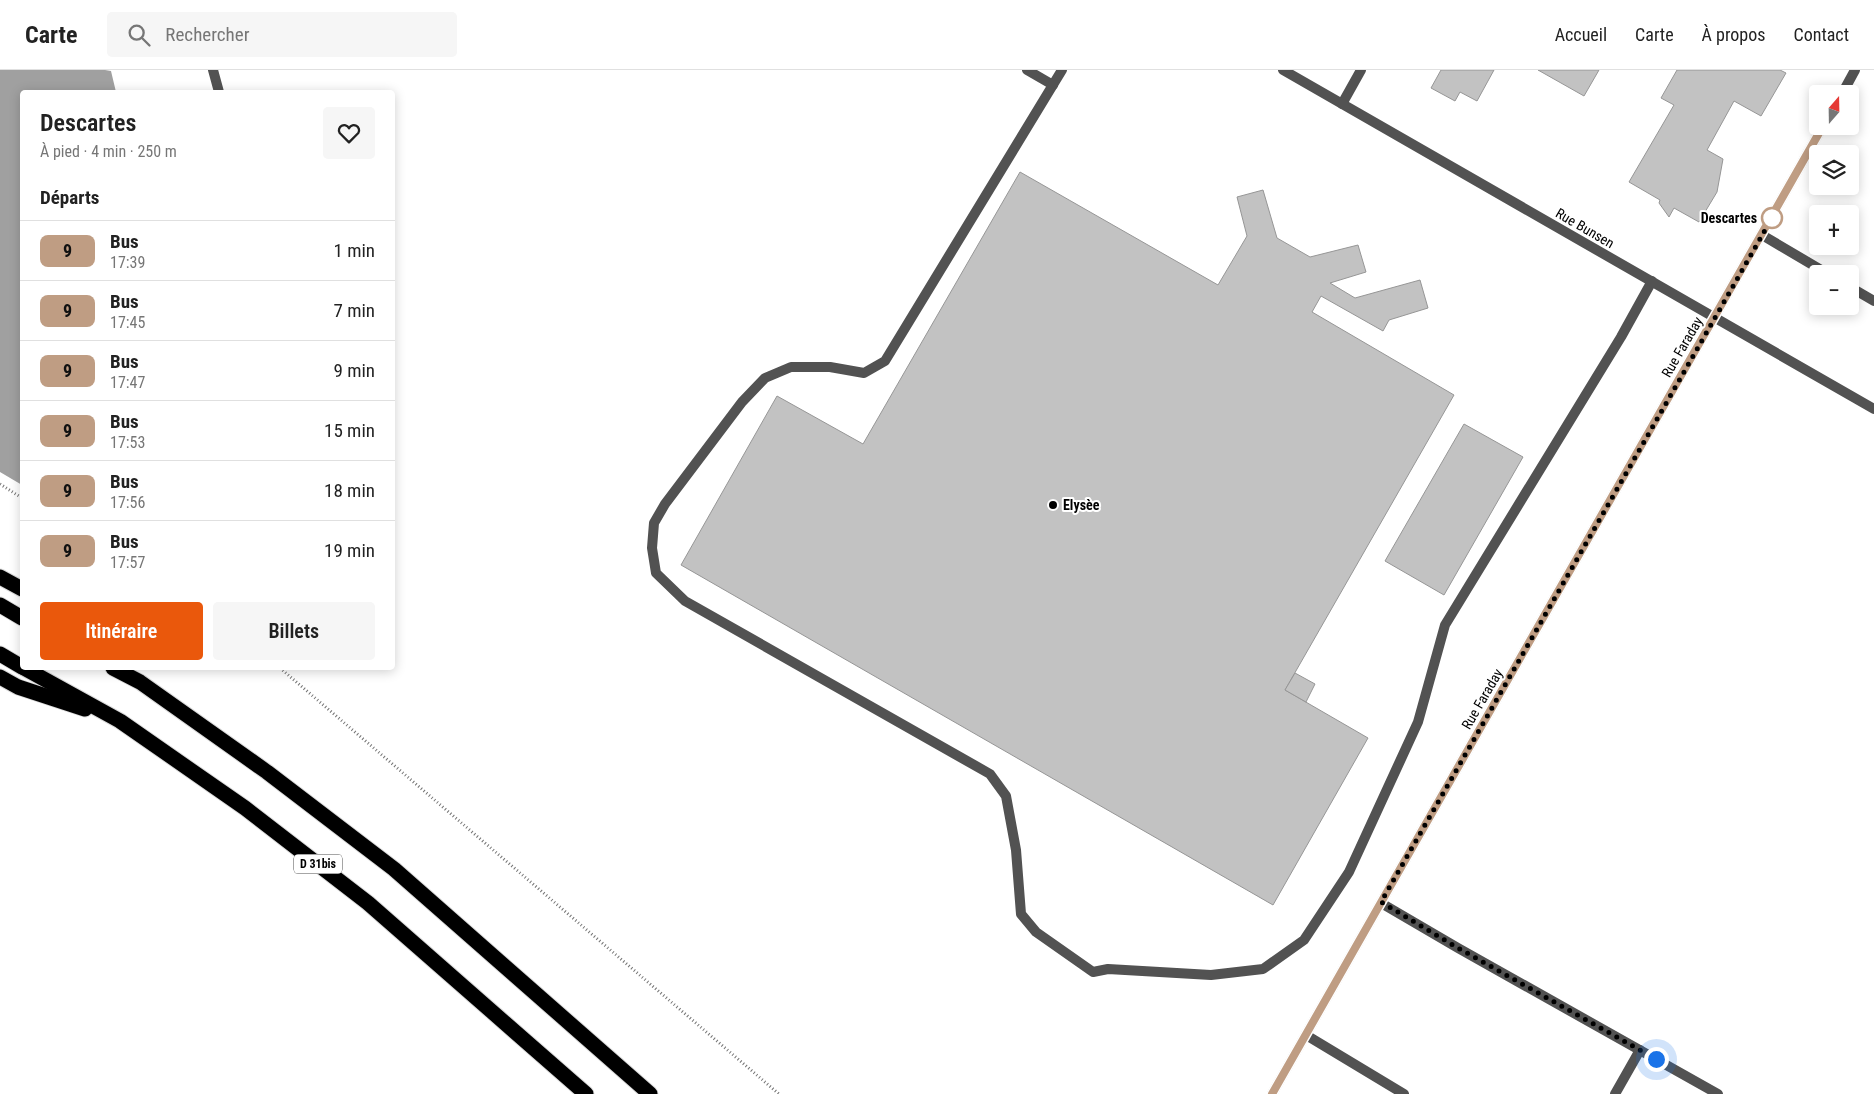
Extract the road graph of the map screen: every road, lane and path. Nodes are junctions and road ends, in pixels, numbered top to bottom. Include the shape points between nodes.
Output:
1 (212, 70) edge
2 (1027, 70) edge
3 (1062, 70) edge
4 (1283, 70) edge
5 (1361, 70) edge
6 (1855, 70) edge
7 (1053, 85) junction
8 (1847, 85) edge
9 (218, 90) edge
10 (1342, 104) junction
11 (1818, 135) edge
12 (1762, 235) junction
13 (1813, 265) edge
14 (1652, 282) junction
15 (1859, 292) edge
16 (1874, 300) edge
17 (1715, 318) junction
18 (1874, 409) edge
19 (0, 484) edge
20 (20, 497) edge
21 (0, 577) edge
22 (20, 588) edge
23 (0, 605) edge
24 (20, 617) edge
25 (0, 654) edge
26 (20, 665) edge
27 (28, 670) edge
28 (117, 670) edge
29 (125, 670) edge
30 (282, 670) edge
31 (0, 677) edge
32 (140, 682) junction
33 (120, 720) junction
34 (1381, 902) junction
35 (1306, 1035) junction
36 (1640, 1050) junction
37 (586, 1094) edge
38 (650, 1094) edge
39 (779, 1094) edge
40 (1272, 1094) edge
41 (1404, 1094) edge
42 (1615, 1094) edge
43 (1718, 1094) edge

1 - 9 street
2 - 7 street
3 - 7 street
4 - 10 street, Rue Bunsen
5 - 10 street
6 - 8 street
7 - 14 street via 885,362 864,373 830,367 791,367 765,378 742,402 665,504 654,524 652,548 656,573 685,601 990,774 1006,796 1016,850 1021,914 1036,932 1094,972 1108,969 1211,975 1263,969 1304,940 1350,872 1418,722 1445,626 1622,337
10 - 14 street, Rue Bunsen
11 - 12 street, Rue Faraday
12 - 13 street
12 - 17 street, Rue Faraday
14 - 17 street, Rue Bunsen
15 - 16 street
17 - 18 street, Rue Bunsen
17 - 34 street, Rue Faraday
19 - 20 path
21 - 22 highway
23 - 24 highway
25 - 26 highway, D 31bis
27 - 33 highway, D 31bis
28 - 32 highway, D 31bis
29 - 32 highway
30 - 39 path
31 - 33 highway via 18,687
32 - 38 highway, D 31bis via 268,772 394,869
33 - 37 highway, D 31bis via 245,808 368,903
34 - 35 street, Rue Faraday
34 - 36 street
35 - 40 street, Rue Faraday
35 - 41 street
36 - 42 street
36 - 43 street

